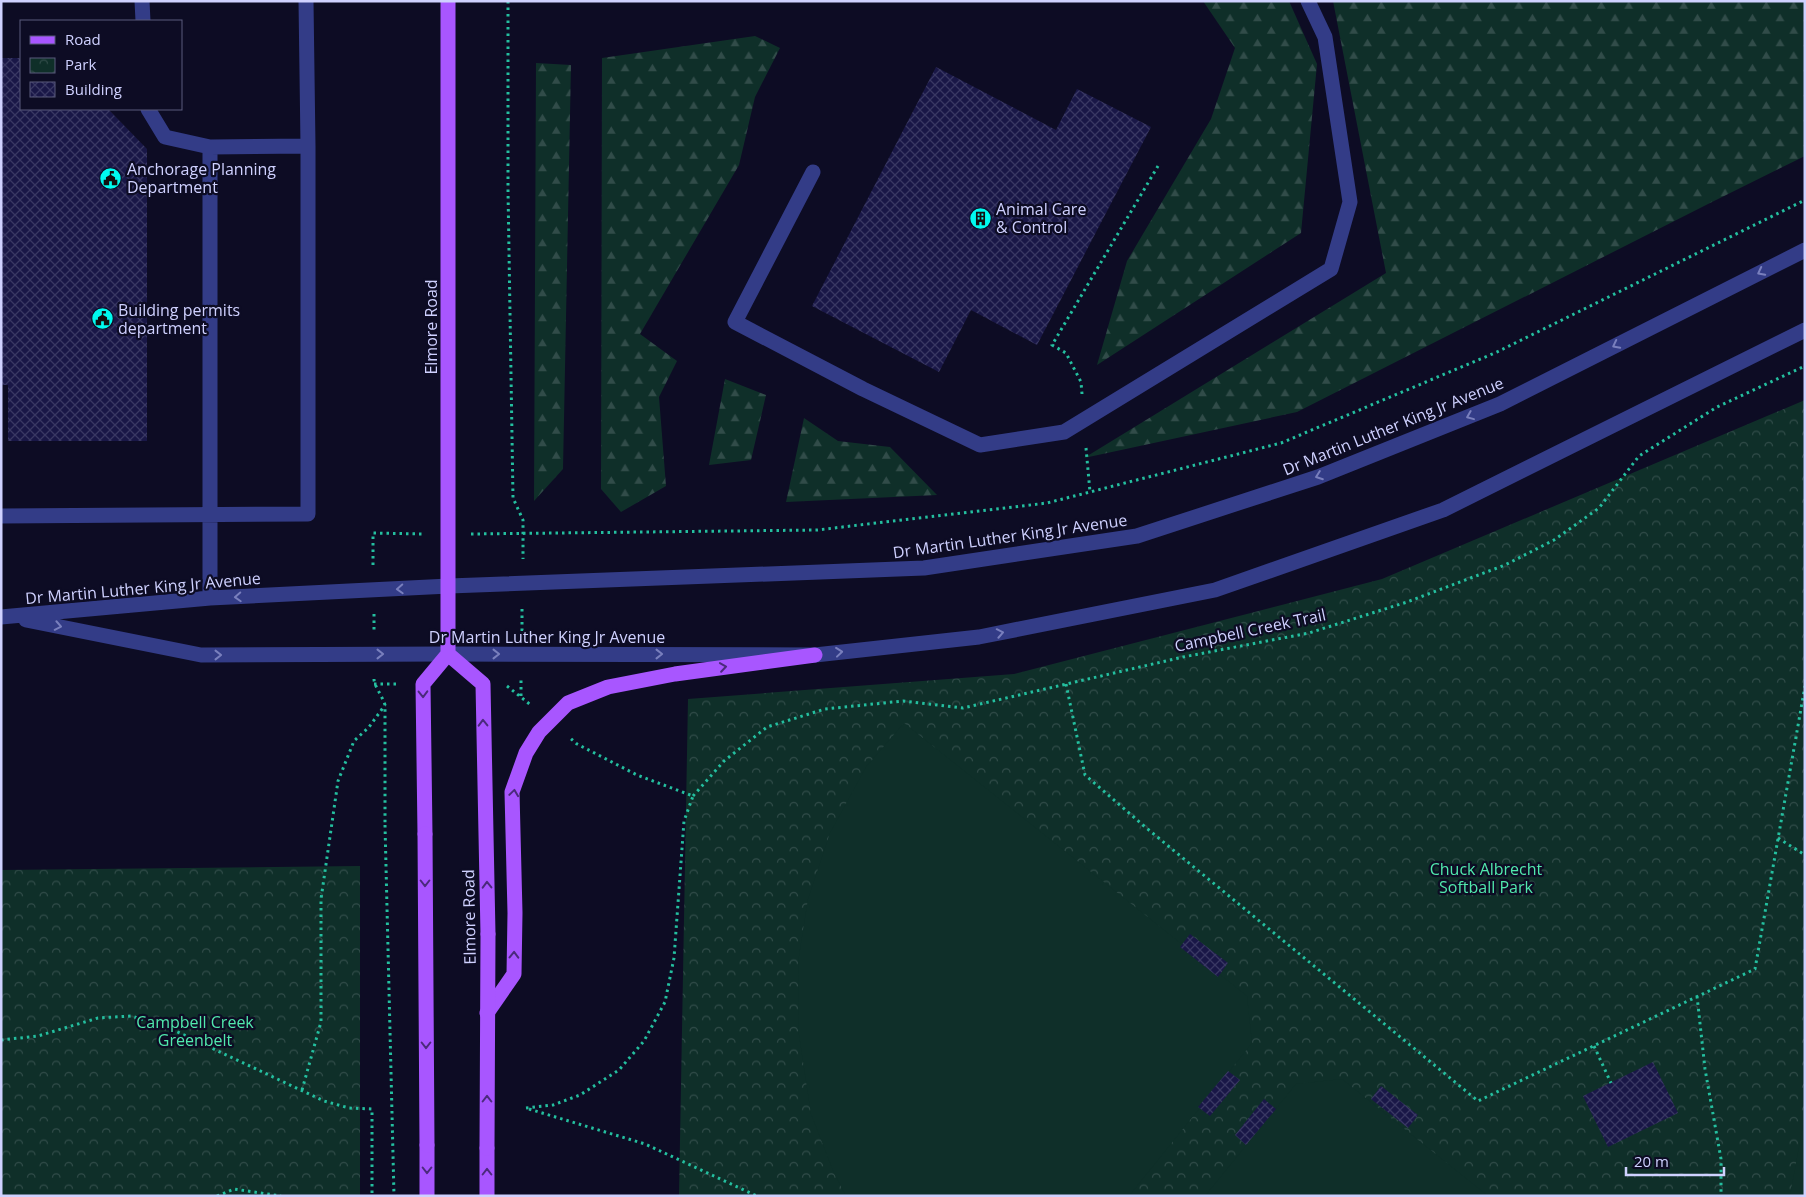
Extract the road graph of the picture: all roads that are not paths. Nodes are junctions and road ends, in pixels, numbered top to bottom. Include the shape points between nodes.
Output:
1 (142, 1) edge
2 (306, 1) edge
3 (448, 1) edge
4 (1308, 1) edge
5 (143, 20) edge
6 (149, 110) edge
7 (308, 146) junction
8 (210, 147) junction
9 (813, 172) dead end
10 (1805, 250) edge
11 (1805, 330) edge
12 (210, 515) junction
13 (1, 516) edge
14 (449, 586) junction
15 (210, 598) junction
16 (6, 617) edge
17 (448, 654) junction
18 (816, 655) junction
19 (487, 1013) junction
20 (427, 1196) edge
21 (487, 1196) edge

1 - 5 street
2 - 7 street
3 - 14 main road, Elmore Road
4 - 9 street via 1325,37 1350,202 1331,269 1064,432 980,445 735,322
6 - 8 street via 165,137
7 - 8 street
7 - 12 street via 308,514
8 - 12 street
10 -> 14 street, Dr Martin Luther King Jr Avenue via 1500,404 1318,477 1137,536 924,568
18 -> 11 street, Dr Martin Luther King Jr Avenue via 979,637 1215,590 1443,510
12 - 13 street
12 - 15 street
14 -> 15 street, Dr Martin Luther King Jr Avenue
14 - 17 main road, Elmore Road
15 - 16 street, Dr Martin Luther King Jr Avenue
16 -> 17 street, Dr Martin Luther King Jr Avenue via 201,655
17 -> 18 street, Dr Martin Luther King Jr Avenue
19 -> 17 main road, Elmore Road, bridge via 483,684
17 -> 20 main road, bridge via 423,684
19 -> 18 main road via 514,974 512,792 526,752 539,732 568,702 608,687 676,674
21 -> 19 main road, Elmore Road, bridge

